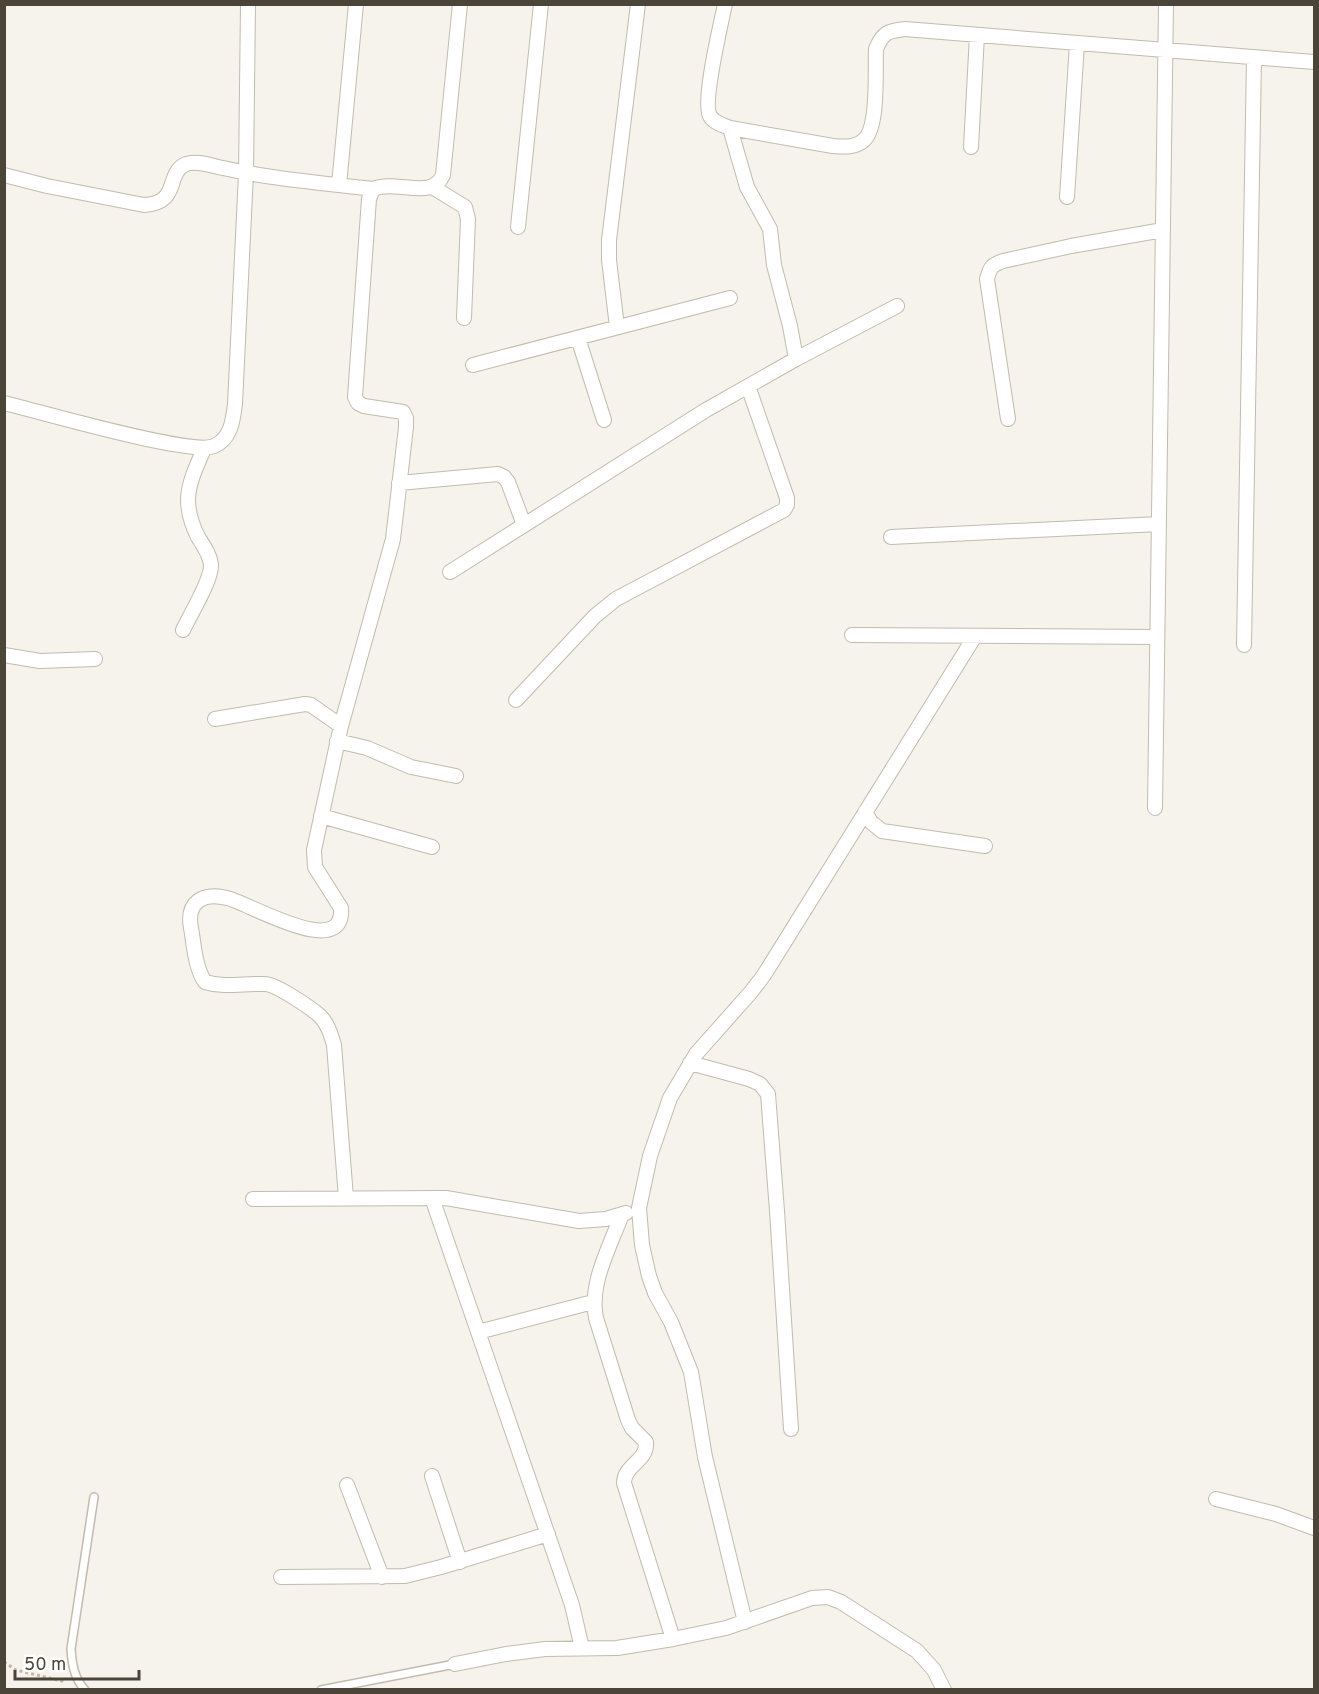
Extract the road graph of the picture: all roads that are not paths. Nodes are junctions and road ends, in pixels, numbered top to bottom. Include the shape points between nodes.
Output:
1 (248, 4) edge
2 (356, 4) edge
3 (460, 4) edge
4 (541, 4) edge
5 (638, 4) edge
6 (725, 4) edge
7 (1166, 4) edge
8 (977, 35) junction
9 (1077, 44) junction
10 (1165, 51) junction
11 (1254, 58) junction
12 (1314, 63) edge
13 (730, 128) junction
14 (971, 147) dead end
15 (246, 173) junction
16 (4, 176) edge
17 (339, 185) junction
18 (434, 188) junction
19 (373, 189) junction
20 (1067, 197) dead end
21 (518, 227) dead end
22 (1162, 230) junction
23 (730, 298) dead end
24 (897, 306) dead end
25 (464, 318) dead end
26 (617, 327) junction
27 (578, 338) junction
28 (796, 359) junction
29 (473, 365) dead end
30 (748, 386) junction
31 (4, 403) edge
32 (1008, 419) dead end
33 (604, 420) dead end
34 (204, 449) junction
35 (399, 483) junction
36 (1158, 524) junction
37 (524, 525) junction
38 (891, 537) dead end
39 (450, 572) dead end
40 (183, 630) dead end
41 (852, 635) dead end
42 (975, 636) junction
43 (1157, 636) junction
44 (1244, 645) dead end
45 (4, 655) edge
46 (95, 660) dead end
47 (516, 699) dead end
48 (215, 719) dead end
49 (341, 726) junction
50 (337, 741) junction
51 (456, 776) dead end
52 (1155, 808) dead end
53 (864, 812) junction
54 (321, 816) junction
55 (985, 846) dead end
56 (432, 847) dead end
57 (690, 1063) junction
58 (346, 1198) junction
59 (432, 1198) junction
60 (254, 1199) dead end
61 (639, 1208) junction
62 (622, 1214) junction
63 (593, 1302) junction
64 (478, 1332) junction
65 (790, 1428) dead end
66 (432, 1476) dead end
67 (347, 1485) dead end
68 (93, 1497) dead end
69 (1216, 1499) dead end
70 (1314, 1528) edge
71 (548, 1534) junction
72 (460, 1562) junction
73 (281, 1577) dead end
74 (382, 1577) junction
75 (746, 1622) junction
76 (673, 1639) junction
77 (582, 1648) junction
78 (455, 1664) joint
79 (83, 1688) edge
80 (321, 1689) edge
81 (945, 1689) edge

1 - 15 street
2 - 17 street
3 - 18 street via 443,175
4 - 21 street
5 - 26 street via 609,240
6 - 13 street via 708,98 709,114
7 - 10 street
8 - 9 street
8 - 13 street via 889,31 876,49 869,134 850,147
8 - 14 street
9 - 10 street
9 - 20 street
10 - 11 street
10 - 22 street
11 - 12 street
11 - 44 street
13 - 28 street via 747,188 770,229 774,265
15 - 16 street via 186,164 163,201 154,205
15 - 17 street
15 - 34 street via 233,419 223,440
17 - 19 street
18 - 19 street via 385,185
18 - 25 street via 465,207
19 - 35 street via 369,199 355,397 364,406 403,412 406,427
22 - 32 street via 993,264 987,279
22 - 36 street
23 - 26 street
24 - 28 street
26 - 27 street
27 - 29 street
27 - 33 street
28 - 30 street
30 - 37 street
30 - 47 street via 787,498 784,510 616,599
31 - 34 street via 159,442
34 - 40 street via 186,498 191,523 211,567
35 - 37 street via 498,474 508,482
35 - 49 street via 393,538
36 - 38 street
36 - 43 street
37 - 39 street
41 - 42 street
42 - 43 street
42 - 53 street
43 - 52 street
45 - 46 street via 40,661
48 - 49 street via 305,704
49 - 50 street
50 - 51 street via 367,748 411,767
50 - 54 street
53 - 55 street via 882,831
53 - 57 street via 764,975
54 - 56 street
54 - 58 street via 313,859 322,881 341,908 339,922 332,928 309,929 214,896 193,904 189,920 205,982 276,986 321,1017 330,1030
57 - 61 street via 670,1098 650,1156
57 - 65 street via 749,1079 768,1094
58 - 59 street
58 - 60 street
59 - 62 street via 458,1199 579,1221
59 - 64 street
61 - 62 street
61 - 75 street via 649,1276 691,1372 705,1457
62 - 63 street
63 - 64 street
63 - 76 street via 628,1420 646,1442 645,1453 626,1474 624,1483
64 - 71 street
66 - 72 street
67 - 74 street
68 - 79 lane via 71,1649 72,1664
69 - 70 street
71 - 72 street
71 - 77 street
72 - 74 street via 405,1576
73 - 74 street
75 - 76 street
75 - 81 street via 812,1598 828,1597 917,1651
76 - 77 street via 617,1648
77 - 78 street via 506,1654
78 - 80 lane

